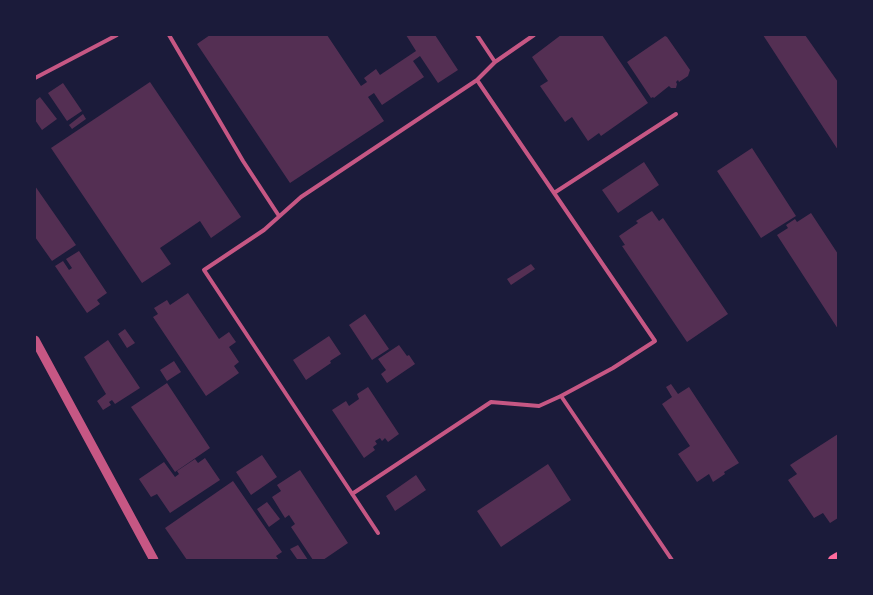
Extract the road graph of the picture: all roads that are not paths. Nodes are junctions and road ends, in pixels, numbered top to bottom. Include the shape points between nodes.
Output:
1 (117, 35) edge
2 (169, 35) edge
3 (477, 35) edge
4 (534, 35) edge
5 (495, 62) junction
6 (35, 78) edge
7 (478, 80) junction
8 (676, 114) dead end
9 (554, 193) junction
10 (279, 216) junction
11 (35, 340) edge
12 (561, 396) junction
13 (352, 494) junction
14 (378, 533) dead end
15 (838, 557) edge
16 (154, 560) edge
17 (672, 560) edge
18 (833, 560) edge

1 - 6 lane
2 - 10 lane via 242,161
3 - 5 lane
4 - 5 lane
5 - 7 lane
7 - 9 lane
7 - 10 lane via 301,197
8 - 9 lane
9 - 12 lane via 655,341
10 - 13 lane via 264,230 204,270
11 - 16 street
12 - 13 lane via 539,406 491,402
12 - 17 lane
13 - 14 lane
15 - 18 main road

